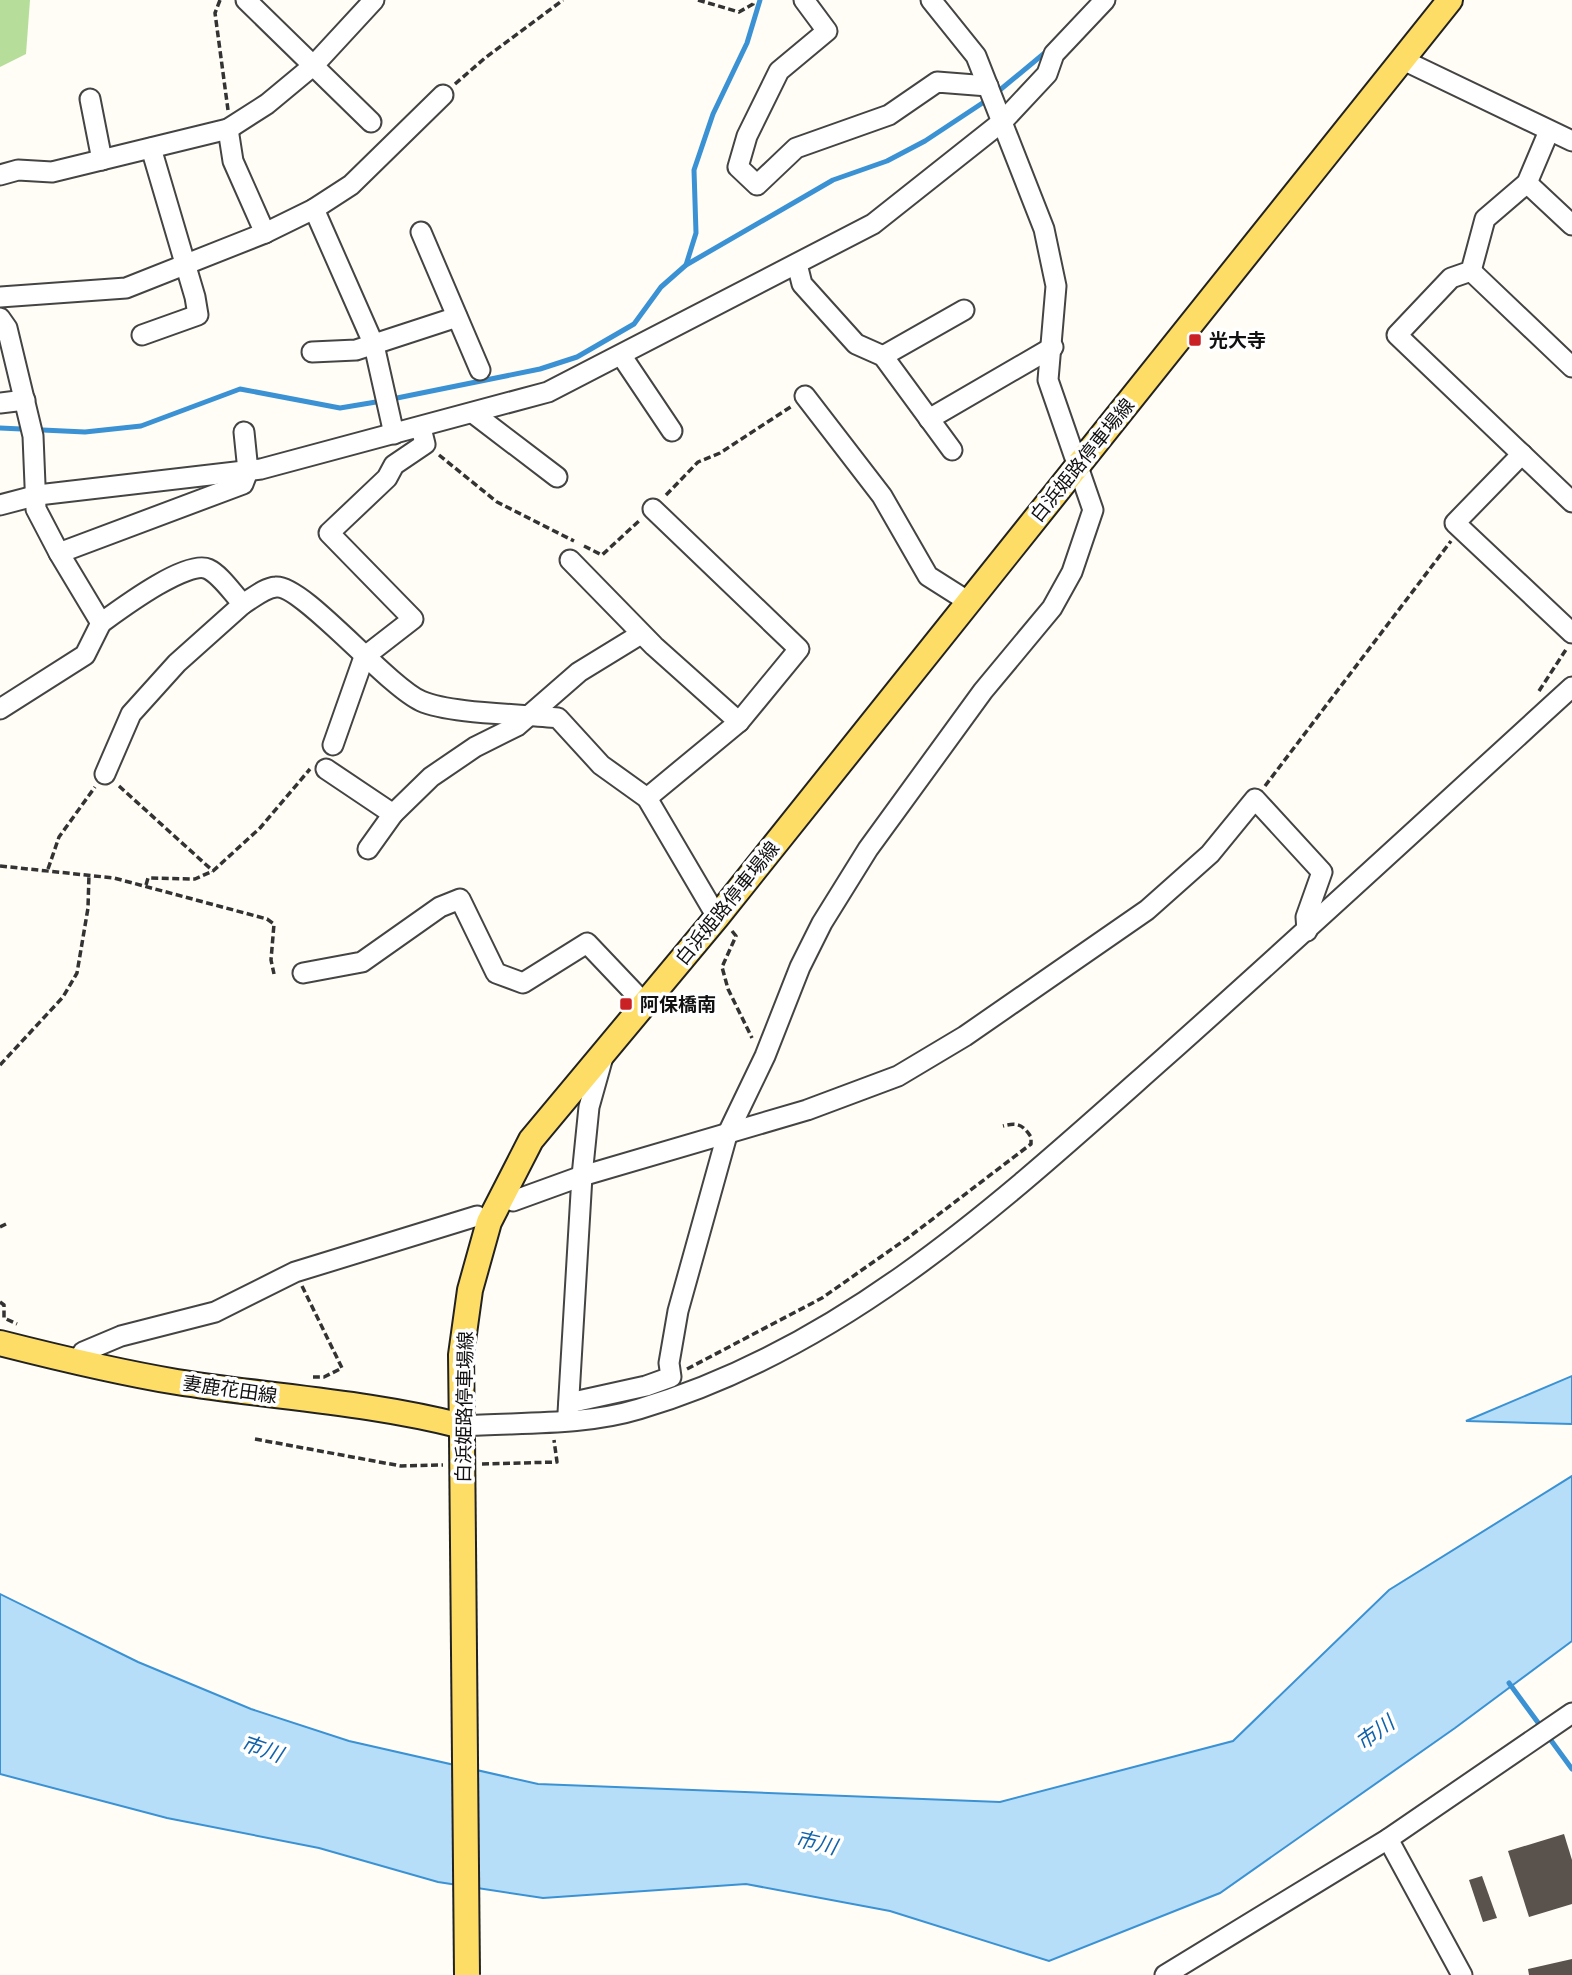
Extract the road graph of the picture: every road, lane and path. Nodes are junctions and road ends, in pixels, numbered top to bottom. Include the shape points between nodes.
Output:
1 (219, 0) edge
2 (246, 0) edge
3 (374, 0) edge
4 (563, 0) edge
5 (698, 0) edge
6 (754, 0) edge
7 (804, 0) edge
8 (931, 0) edge
9 (1105, 0) edge
10 (1450, 0) edge
11 (1403, 60) junction
12 (314, 65) junction
13 (988, 86) junction
14 (443, 95) joint
15 (90, 99) dead end
16 (1003, 121) junction
17 (371, 122) dead end
18 (228, 130) junction
19 (1549, 131) junction
20 (1572, 141) edge
21 (151, 148) junction
22 (102, 160) junction
23 (0, 176) edge
24 (1527, 183) junction
25 (314, 209) junction
26 (1572, 225) edge
27 (421, 232) dead end
28 (265, 233) junction
29 (797, 264) junction
30 (186, 267) junction
31 (1471, 271) junction
32 (0, 297) edge
33 (964, 310) dead end
34 (457, 317) junction
35 (0, 318) edge
36 (142, 335) dead end
37 (374, 345) junction
38 (1053, 347) junction
39 (312, 352) dead end
40 (621, 355) junction
41 (883, 356) junction
42 (1572, 367) edge
43 (480, 370) dead end
44 (805, 396) joint
45 (0, 403) edge
46 (26, 407) junction
47 (473, 413) junction
48 (929, 419) junction
49 (672, 431) dead end
50 (244, 432) dead end
51 (394, 434) junction
52 (423, 436) junction
53 (952, 450) dead end
54 (1522, 454) junction
55 (1079, 464) junction
56 (248, 471) junction
57 (557, 477) dead end
58 (38, 495) junction
59 (1572, 502) edge
60 (0, 505) edge
61 (653, 509) junction
62 (1461, 529) junction
63 (59, 553) junction
64 (570, 560) dead end
65 (969, 602) junction
66 (243, 604) junction
67 (101, 623) junction
68 (1572, 633) edge
69 (641, 634) junction
70 (1572, 640) edge
71 (364, 657) junction
72 (1572, 687) edge
73 (1536, 695) dead end
74 (0, 709) edge
75 (529, 715) junction
76 (739, 722) junction
77 (333, 745) joint
78 (326, 769) dead end
79 (105, 774) junction
80 (647, 798) junction
81 (1255, 799) junction
82 (393, 814) junction
83 (368, 849) dead end
84 (0, 866) edge
85 (48, 869) junction
86 (213, 871) junction
87 (89, 874) junction
88 (145, 886) junction
89 (717, 917) junction
90 (1307, 931) junction
91 (303, 973) dead end
92 (274, 974) dead end
93 (644, 1003) junction
94 (605, 1049) junction
95 (765, 1056) junction
96 (0, 1065) edge
97 (1003, 1126) dead end
98 (727, 1135) junction
99 (582, 1177) junction
100 (513, 1201) dead end
101 (477, 1216) dead end
102 (6, 1224) dead end
103 (0, 1227) edge
104 (295, 1272) junction
105 (0, 1343) edge
106 (78, 1363) junction
107 (301, 1377) dead end
108 (671, 1377) junction
109 (563, 1414) junction
110 (462, 1431) junction
111 (255, 1439) dead end
112 (479, 1464) dead end
113 (453, 1465) dead end
114 (1566, 1718) edge
115 (1388, 1839) junction
116 (467, 1975) edge
117 (1165, 1975) edge
118 (1462, 1975) edge

1 - 18 path via 215,13
2 - 12 street
3 - 12 street
4 - 14 path
5 - 6 path via 739,12
7 - 13 street via 827,31 779,71 747,136 738,167 757,185 796,148 889,115 937,82
8 - 13 street via 976,56
9 - 16 street via 1054,54 1047,74
10 - 11 main road, 白浜姫路停車場線
11 - 19 street
11 - 55 main road, 白浜姫路停車場線
12 - 17 street
12 - 18 street
13 - 16 street
14 - 25 street via 351,185
15 - 22 street
16 - 29 street via 873,224
16 - 38 street via 1044,229 1056,286
18 - 21 street
18 - 28 street via 233,161
19 - 20 street
19 - 24 street
21 - 22 street
21 - 30 street
22 - 23 street via 52,172 18,170
24 - 26 street
24 - 31 street via 1485,219
25 - 28 street
25 - 37 street
27 - 34 street
28 - 30 street
29 - 40 street
29 - 41 street via 802,284 856,344
30 - 32 street via 126,288
30 - 36 street via 198,315
31 - 42 street
31 - 54 street via 1451,278 1397,335
33 - 41 street
34 - 37 street
34 - 43 street
35 - 46 street via 7,328
37 - 39 street
37 - 51 street
38 - 48 street
38 - 55 street via 1048,380
40 - 47 street via 548,393
40 - 49 street
41 - 48 street
44 - 61 path via 720,453 698,462
44 - 65 street via 881,496 928,576
45 - 46 street
46 - 58 street
47 - 52 street
47 - 57 street
48 - 53 street
50 - 56 street
51 - 52 street
51 - 56 street
52 - 61 path via 497,502 602,555
52 - 71 street via 329,533 413,619
54 - 59 street
54 - 62 street via 1455,523
55 - 65 main road, 白浜姫路停車場線
55 - 95 street via 1093,510 1072,572 1052,608 983,691 868,849 816,933
56 - 58 street
56 - 63 street via 243,484
58 - 60 street
58 - 63 street via 36,509
61 - 76 street via 799,649
62 - 68 street
62 - 81 path
63 - 67 street
64 - 69 street
65 - 89 main road, 白浜姫路停車場線
66 - 67 street via 209,569 197,567 146,591
66 - 71 street via 278,586 297,594
66 - 79 street via 138,705 123,728
67 - 74 street via 85,655
69 - 75 street via 579,672
69 - 76 street
70 - 73 path
71 - 75 street via 421,701
71 - 77 street
72 - 90 street
75 - 80 street via 558,718 601,765
75 - 82 street via 431,777
76 - 80 street
77 - 86 path via 260,828
78 - 82 street
79 - 85 path via 60,837
79 - 86 path
80 - 89 street
81 - 90 street via 1322,872 1306,917
81 - 98 street via 1210,854 1147,911 965,1036 898,1076
82 - 83 street
84 - 85 path
85 - 87 path
86 - 88 path via 195,879 148,878
87 - 88 path
87 - 96 path via 77,973 63,997
88 - 92 path via 267,919 274,924
89 - 93 main road, 白浜姫路停車場線
89 - 95 path via 736,936 722,967 728,989 756,1048
90 - 109 street via 996,1207 873,1299 732,1376 638,1410 596,1419
91 - 93 street via 362,962 460,898 496,973 523,983 587,943
93 - 94 main road, 白浜姫路停車場線
94 - 99 street via 589,1107
94 - 110 main road, 白浜姫路停車場線 via 531,1140 489,1222 470,1290 461,1355
95 - 98 street
97 - 108 path via 1023,1126 1031,1143 822,1298
98 - 99 street
98 - 108 street via 680,1300 669,1363
99 - 100 street
99 - 109 street
101 - 104 street
102 - 103 path
104 - 106 street via 215,1312 83,1352
104 - 107 path via 342,1368 324,1377
105 - 106 main road, 妻鹿花田線
106 - 110 main road, 妻鹿花田線 via 176,1382 418,1415
108 - 109 street
109 - 110 street
109 - 112 path via 557,1462
110 - 116 main road, 白浜姫路停車場線, bridge
111 - 113 path via 401,1466
114 - 115 street
115 - 117 street
115 - 118 street

